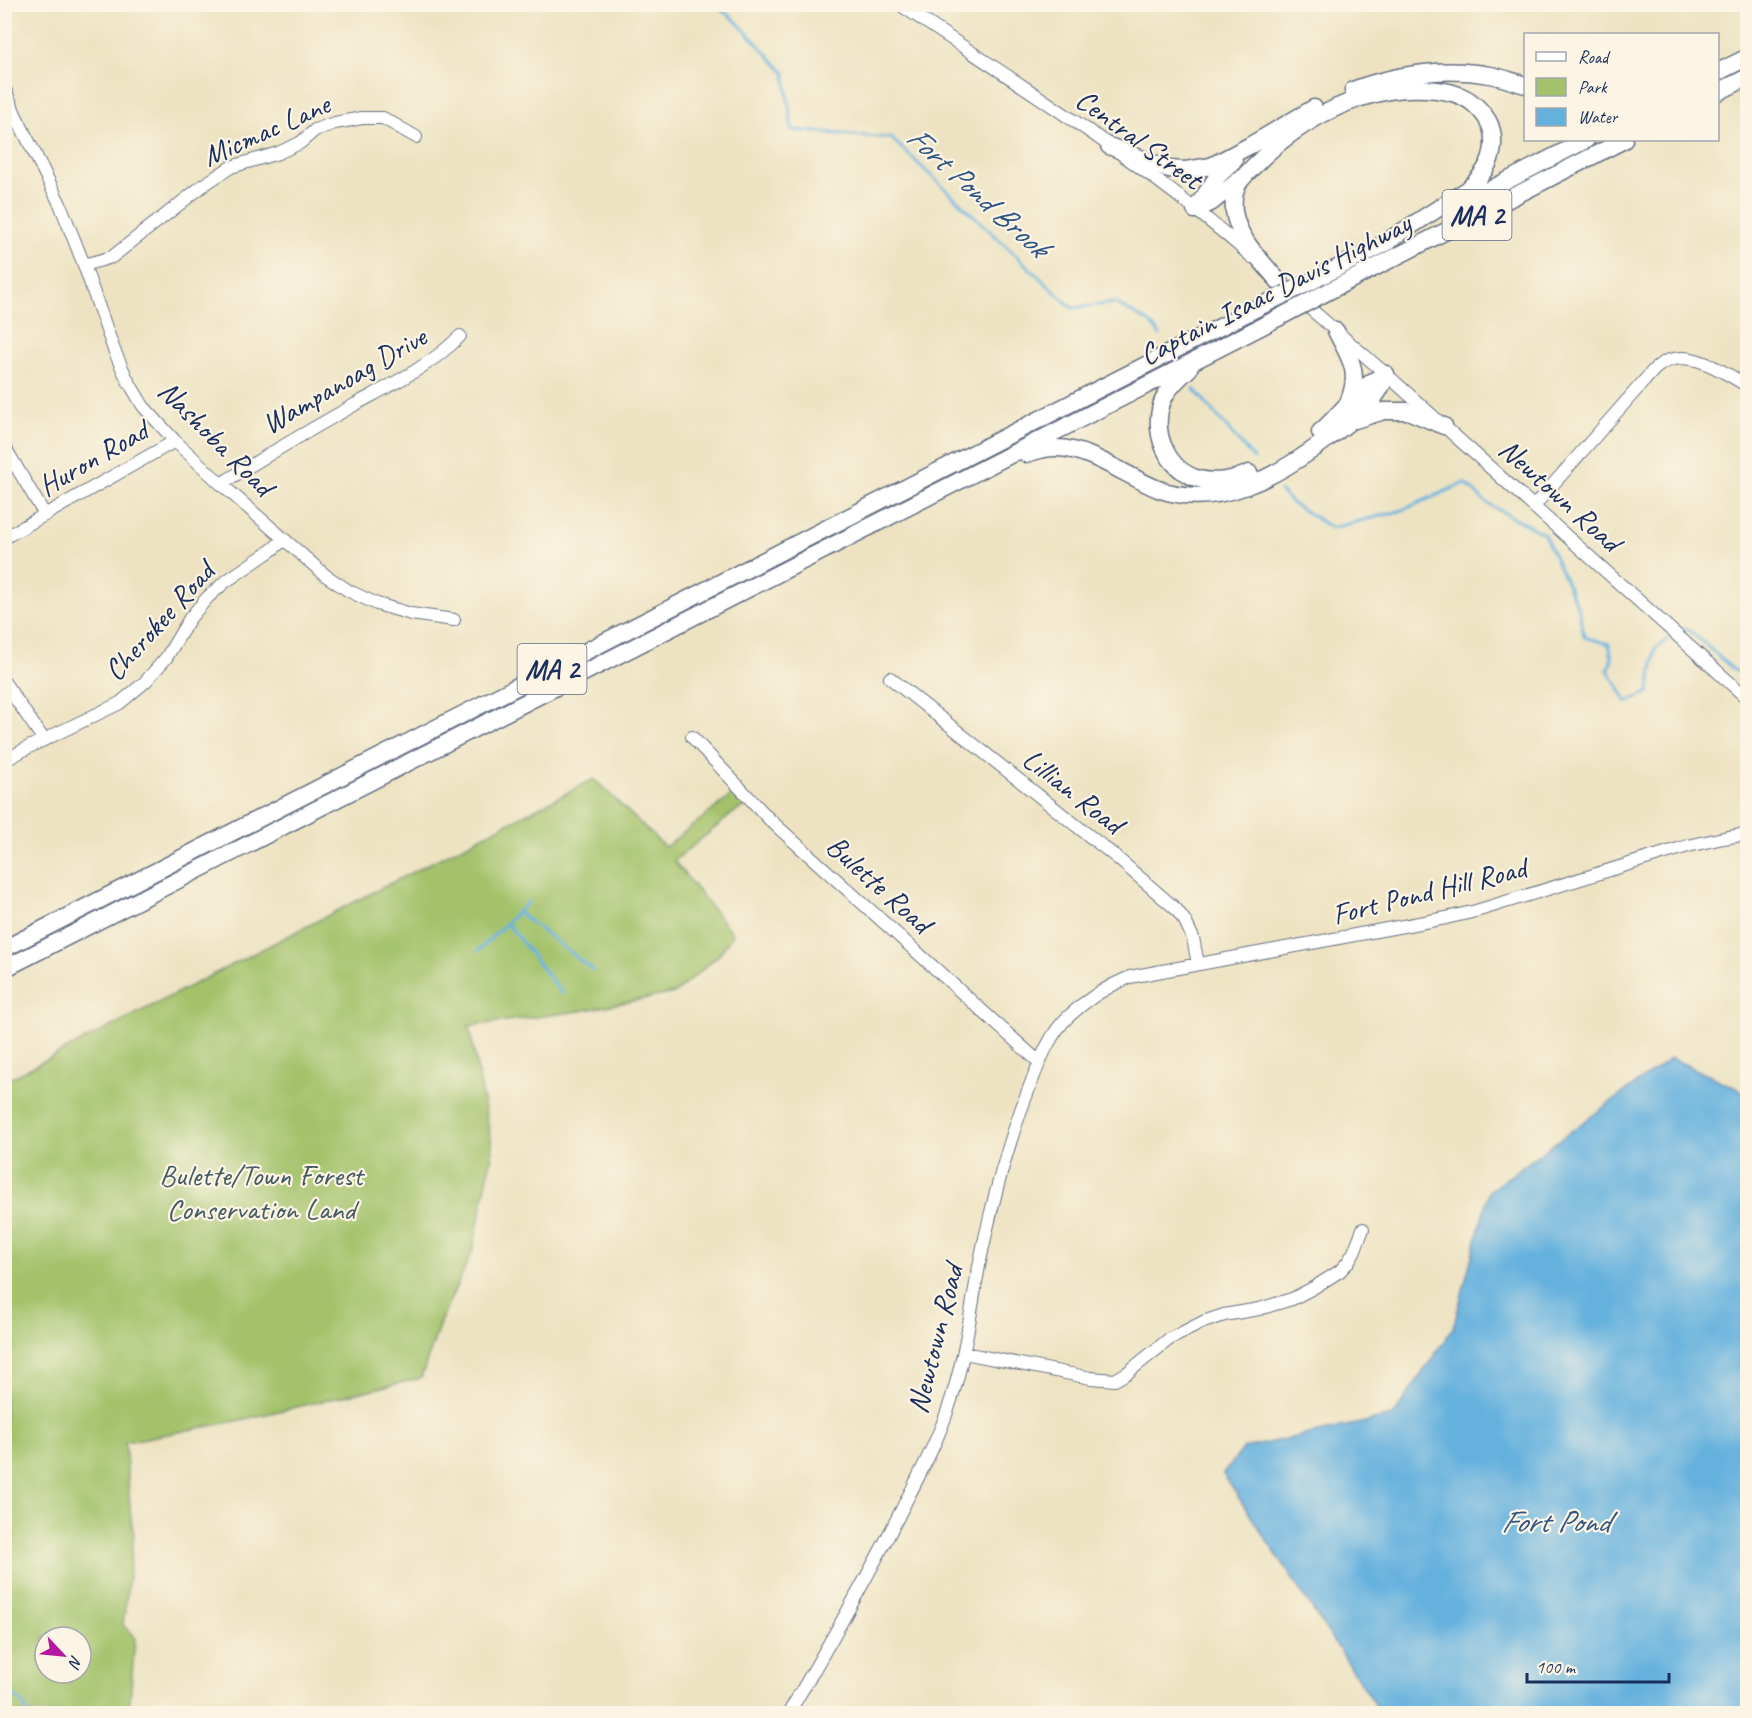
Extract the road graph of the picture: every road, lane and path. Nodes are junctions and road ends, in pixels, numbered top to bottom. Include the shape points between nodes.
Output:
1 (899, 4) edge
2 (1748, 57) edge
3 (1719, 72) edge
4 (1748, 77) edge
5 (1524, 84) edge
6 (4, 87) edge
7 (1719, 92) edge
8 (416, 137) dead end
9 (1584, 141) edge
10 (1622, 141) edge
11 (1109, 146) junction
12 (1249, 146) junction
13 (1245, 175) junction
14 (1195, 210) junction
15 (1378, 247) junction
16 (84, 265) junction
17 (1280, 283) junction
18 (1336, 331) junction
19 (460, 336) dead end
20 (1202, 357) junction
21 (1386, 374) junction
22 (1748, 386) edge
23 (1349, 402) junction
24 (1344, 426) junction
25 (1444, 426) junction
26 (175, 441) junction
27 (4, 446) edge
28 (996, 462) junction
29 (221, 484) junction
30 (1534, 506) junction
31 (45, 515) junction
32 (4, 538) edge
33 (283, 540) junction
34 (454, 621) dead end
35 (890, 678) dead end
36 (4, 682) edge
37 (1748, 699) edge
38 (692, 737) dead end
39 (44, 740) junction
40 (4, 761) edge
41 (1748, 832) edge
42 (4, 949) edge
43 (1198, 964) junction
44 (4, 969) edge
45 (1119, 982) joint
46 (1039, 1062) junction
47 (1363, 1229) dead end
48 (963, 1353) junction
49 (788, 1713) edge

1 - 11 street, Central Street
2 - 3 highway
4 - 7 highway
5 - 12 highway via 1492,75 1414,73 1343,93
6 - 16 street, Nashoba Road via 60,204
8 - 16 street, Micmac Lane via 383,118 362,118 315,130 300,143 278,153 231,167 111,257
9 - 15 highway, Captain Isaac Davis Highway / MA 2
10 - 20 highway, Captain Isaac Davis Highway / MA 2, bridge
11 - 12 highway via 1169,169 1186,170 1211,166
11 - 14 street, Central Street
12 - 14 highway via 1217,177
13 - 14 highway via 1212,202
13 - 15 highway via 1291,134 1361,98 1407,88 1463,96 1491,126 1494,141 1487,169 1467,190
13 - 17 highway via 1234,197 1237,224 1242,237
14 - 17 street, Central Street
15 - 42 highway, Captain Isaac Davis Highway / MA 2, bridge
16 - 26 street, Nashoba Road via 127,379 143,406
17 - 18 street, Central Street
18 - 21 street, Newtown Road
18 - 23 highway via 1354,370
19 - 29 street, Wampanoag Drive via 446,351
20 - 23 highway via 1173,384 1165,396 1159,421 1163,448 1171,460 1182,472 1198,479 1229,480 1277,461 1318,433
20 - 28 highway, Captain Isaac Davis Highway / MA 2
21 - 23 highway via 1371,380
21 - 24 highway via 1371,402
21 - 25 street, Newtown Road
22 - 30 street via 1696,360 1665,362
24 - 25 highway via 1384,411 1408,411
24 - 28 highway via 1262,481 1219,494 1180,495 1159,489 1070,449 1045,448
25 - 30 street, Newtown Road
26 - 29 street, Nashoba Road
26 - 31 street, Huron Road
27 - 31 street
28 - 44 highway, MA 2
29 - 33 street, Nashoba Road
30 - 37 street, Newtown Road
31 - 32 street, Huron Road
33 - 34 street, Nashoba Road via 349,591 411,615
33 - 39 street, Cherokee Road via 208,597 166,658 120,703
35 - 43 street, Lillian Road via 1176,909 1193,938
36 - 39 street
38 - 46 street, Bulette Road via 770,820
39 - 40 street, Cherokee Road
41 - 43 street, Fort Pond Hill Road via 1688,846 1476,911
43 - 45 street, Fort Pond Hill Road
45 - 46 street, Newtown Road via 1068,1017
46 - 48 street, Newtown Road via 1000,1173
47 - 48 street via 1348,1262 1313,1288 1260,1310 1203,1322 1168,1340 1115,1380
48 - 49 street, Newtown Road via 947,1413 929,1456 873,1566

